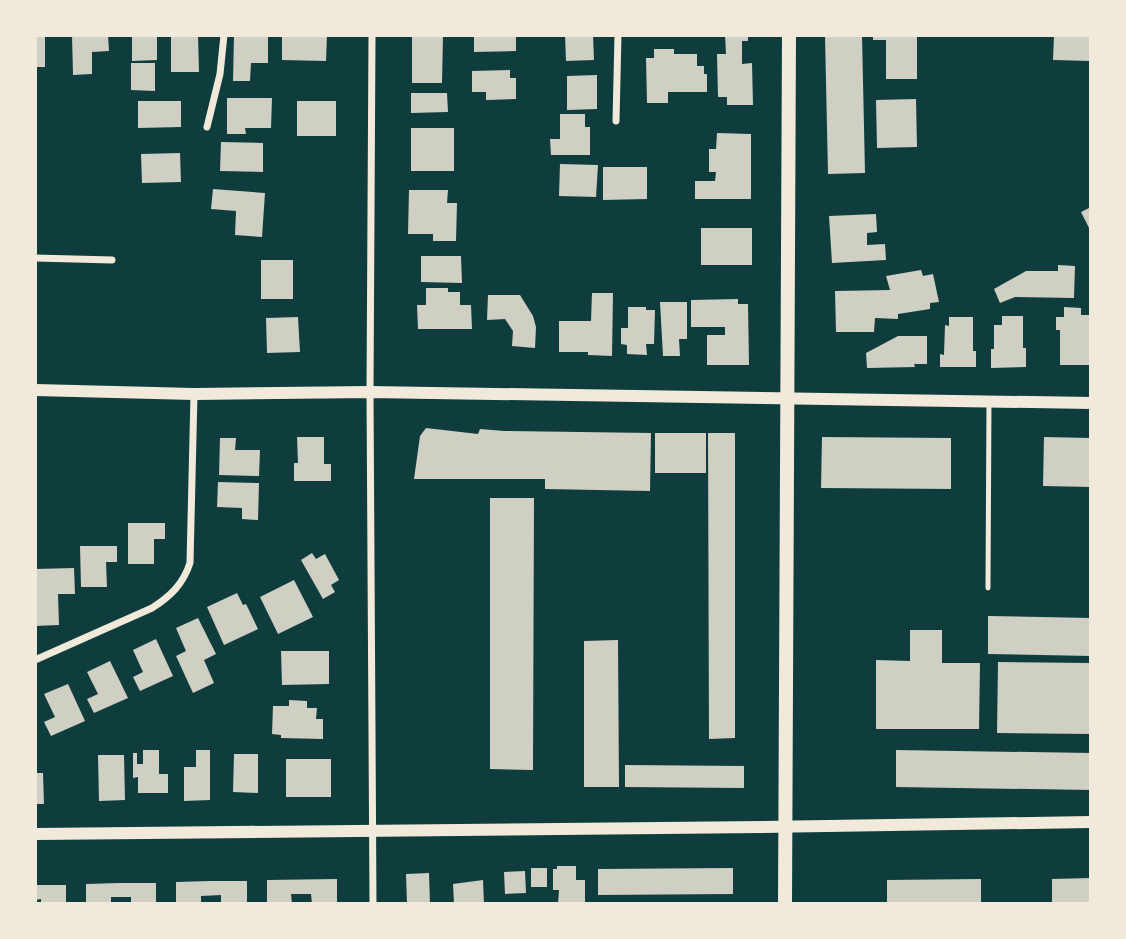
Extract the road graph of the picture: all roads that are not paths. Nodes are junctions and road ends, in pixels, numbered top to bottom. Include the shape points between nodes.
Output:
1 (224, 35) edge
2 (372, 35) edge
3 (618, 35) edge
4 (789, 35) edge
5 (616, 121) dead end
6 (207, 127) dead end
7 (35, 258) edge
8 (112, 260) dead end
9 (35, 390) edge
10 (370, 392) junction
11 (194, 394) junction
12 (788, 399) junction
13 (989, 401) junction
14 (1091, 403) edge
15 (988, 588) dead end
16 (35, 660) edge
17 (1091, 822) edge
18 (785, 827) junction
19 (373, 831) junction
20 (35, 834) edge
21 (373, 904) edge
22 (785, 904) edge

1 - 6 street
2 - 10 street
3 - 5 street
4 - 12 main road
7 - 8 street
9 - 11 street
10 - 11 street
10 - 12 street
10 - 19 street
11 - 16 street via 186,577 152,608
12 - 13 street
12 - 18 main road
13 - 14 street
13 - 15 lane
17 - 18 street
18 - 19 street
18 - 22 main road
19 - 20 street
19 - 21 street

